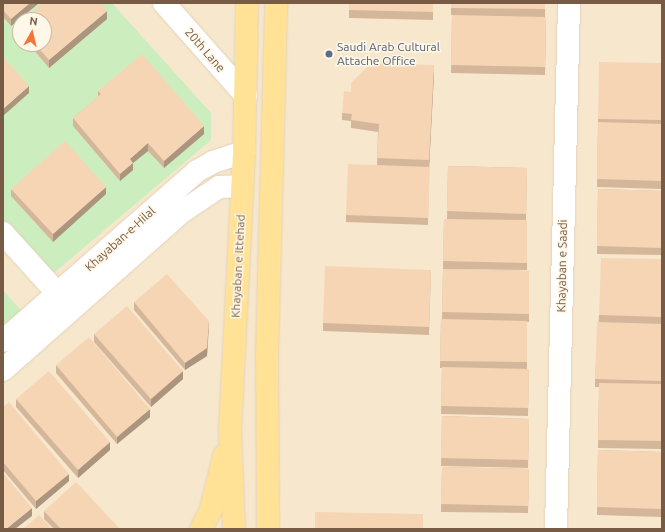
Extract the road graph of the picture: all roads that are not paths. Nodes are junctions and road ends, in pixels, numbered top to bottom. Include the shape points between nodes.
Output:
1 (164, 3) edge
2 (247, 3) edge
3 (276, 3) edge
4 (569, 3) edge
5 (246, 96) junction
6 (244, 152) junction
7 (242, 186) junction
8 (3, 233) edge
9 (58, 294) junction
10 (3, 340) edge
11 (3, 370) edge
12 (230, 430) junction
13 (201, 529) edge
14 (234, 529) edge
15 (268, 529) edge
16 (556, 529) edge

1 - 5 street, 20th Lane
2 - 5 main road, Khayaban e Ittehad
3 - 15 main road via 266,354
4 - 16 street, Khayaban e Saadi
5 - 6 main road, Khayaban e Ittehad
6 - 7 main road, Khayaban e Ittehad
6 - 9 street, Khayaban-e-Hilal via 213,162 197,172
7 - 11 street via 219,188 189,206
7 - 12 main road, Khayaban e Ittehad
8 - 9 street
9 - 10 street, Khayaban-e-Hilal
12 - 13 main road via 211,508
12 - 14 main road, Khayaban e Ittehad

